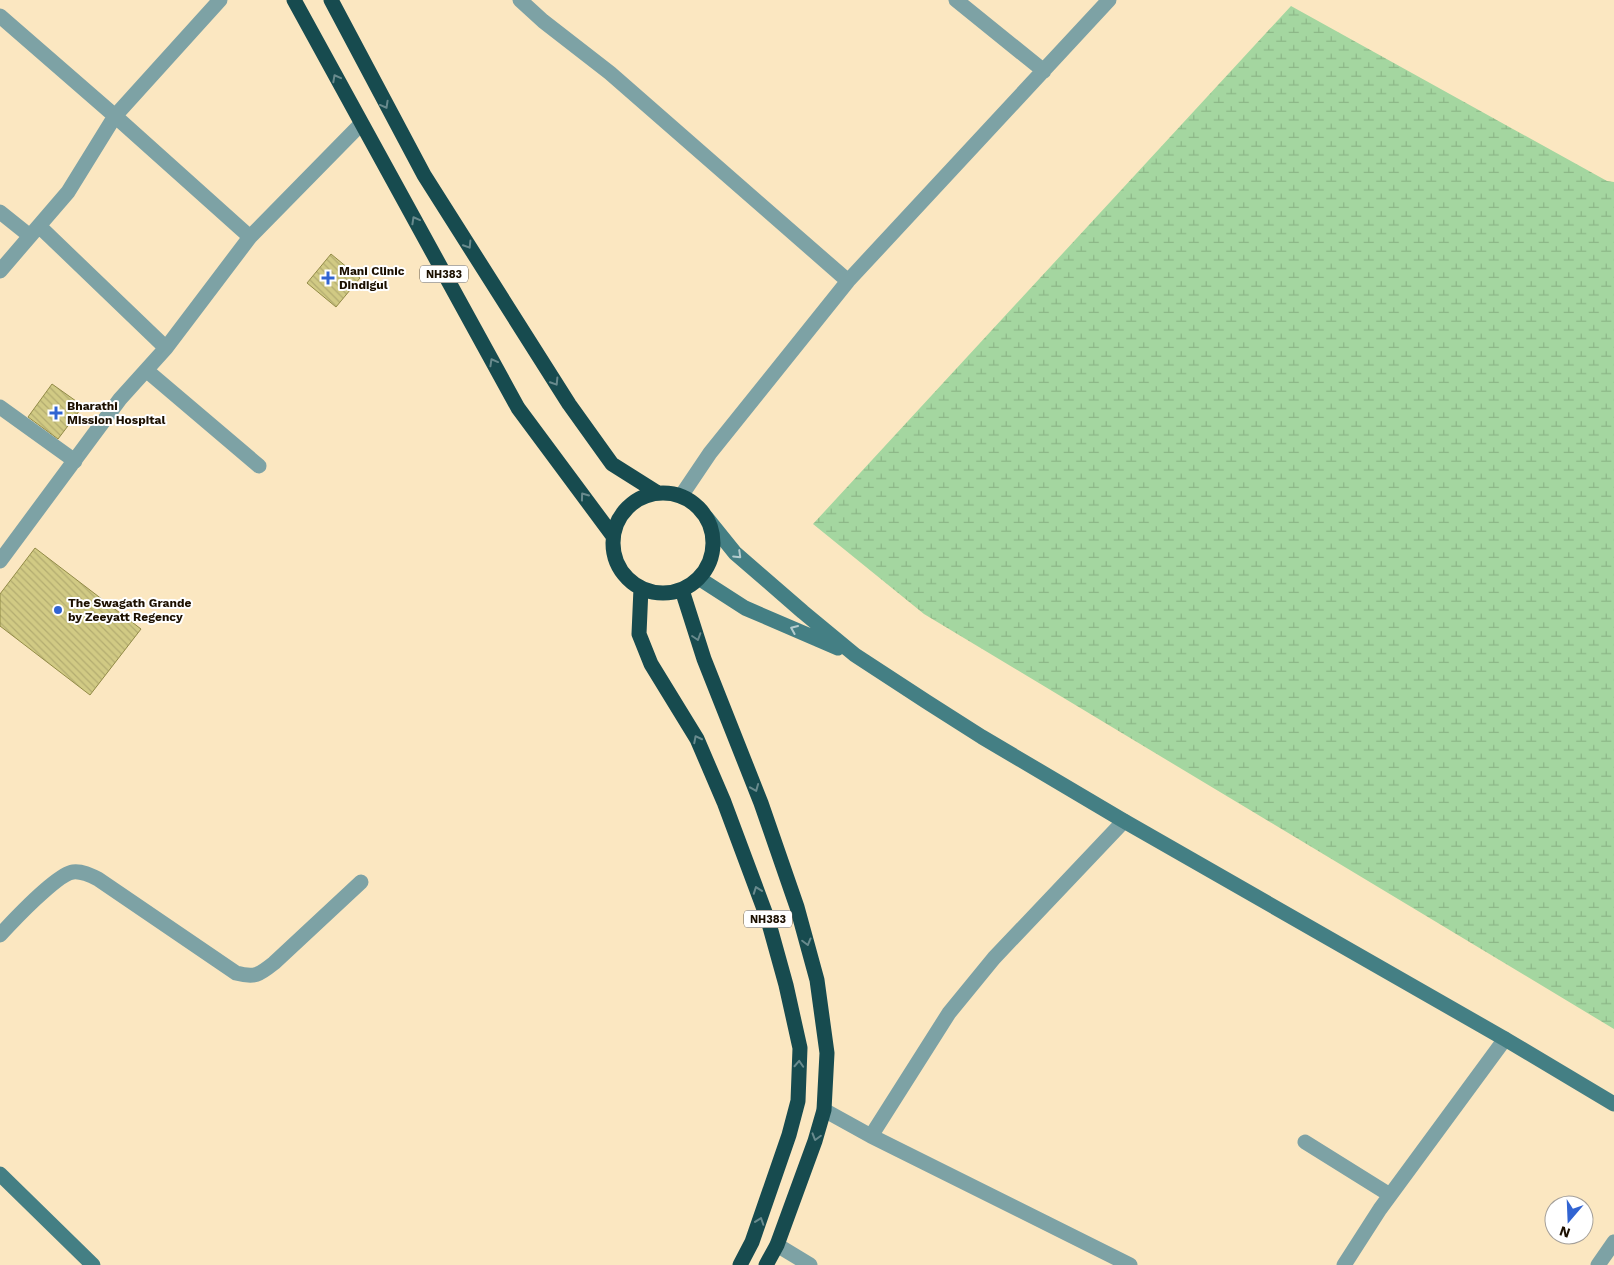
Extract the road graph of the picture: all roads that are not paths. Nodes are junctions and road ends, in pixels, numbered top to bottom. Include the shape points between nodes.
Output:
1 (220, 0) edge
2 (294, 0) edge
3 (330, 0) edge
4 (520, 0) edge
5 (956, 0) edge
6 (1109, 0) edge
7 (0, 16) edge
8 (1044, 71) junction
9 (116, 116) junction
10 (361, 124) junction
11 (0, 212) edge
12 (34, 231) junction
13 (250, 238) junction
14 (0, 271) edge
15 (848, 281) junction
16 (166, 348) junction
17 (146, 370) junction
18 (0, 407) edge
19 (75, 461) junction
20 (259, 466) dead end
21 (658, 493) junction
22 (681, 496) junction
23 (706, 518) junction
24 (613, 536) junction
25 (0, 561) edge
26 (700, 579) junction
27 (641, 588) junction
28 (682, 590) junction
29 (855, 655) junction
30 (1124, 821) junction
31 (361, 882) dead end
32 (0, 935) edge
33 (1505, 1039) junction
34 (1614, 1104) edge
35 (824, 1110) junction
36 (871, 1136) junction
37 (1305, 1142) dead end
38 (0, 1174) edge
39 (1390, 1195) junction
40 (1614, 1242) edge
41 (777, 1245) junction
42 (1606, 1260) edge
43 (93, 1265) edge
44 (740, 1265) edge
45 (766, 1265) edge
46 (810, 1265) edge
47 (1130, 1265) edge
48 (1344, 1265) edge

1 - 9 street
10 -> 2 highway, NH383
3 -> 21 highway, NH383 via 424,175 569,404 612,464
4 - 15 street via 610,73
5 - 8 street
6 - 8 street
7 - 9 street
8 - 15 street
9 - 12 street via 68,192
9 - 13 street
10 - 13 street
24 -> 10 highway, NH383 via 518,408
11 - 12 street
12 - 14 street
12 - 16 street
13 - 16 street
15 - 22 street via 710,452
16 - 17 street
17 - 19 street via 120,399
17 - 20 street
18 - 19 street
19 - 25 street
21 - 22 highway, NH383
21 - 24 highway, NH383 via 636,500 620,516
22 - 23 highway, NH383 via 697,506
23 - 26 highway, NH383 via 714,535 711,561
23 -> 29 main road via 735,553
24 - 27 highway, NH383 via 614,557 624,575
26 - 28 highway, NH383
29 -> 26 main road via 745,608
27 - 28 highway, NH383 via 661,594
44 -> 27 highway, NH383 via 752,1242 789,1136 798,1101 800,1048 768,920 724,802 697,738 651,664 639,634
28 -> 35 highway, NH383 via 704,659 762,803 800,916 817,980 827,1052
29 - 30 main road via 982,737
30 - 33 main road
30 - 36 street via 994,958 955,1006
31 - 32 street via 274,963 261,974 250,976 236,973 86,873 71,872 34,899
33 - 34 main road
33 - 39 street
35 - 36 street
35 -> 41 highway, NH383
36 - 47 street
37 - 39 street
38 - 43 main road
39 - 48 street
40 - 42 street
41 - 45 highway, NH383
41 - 46 street

